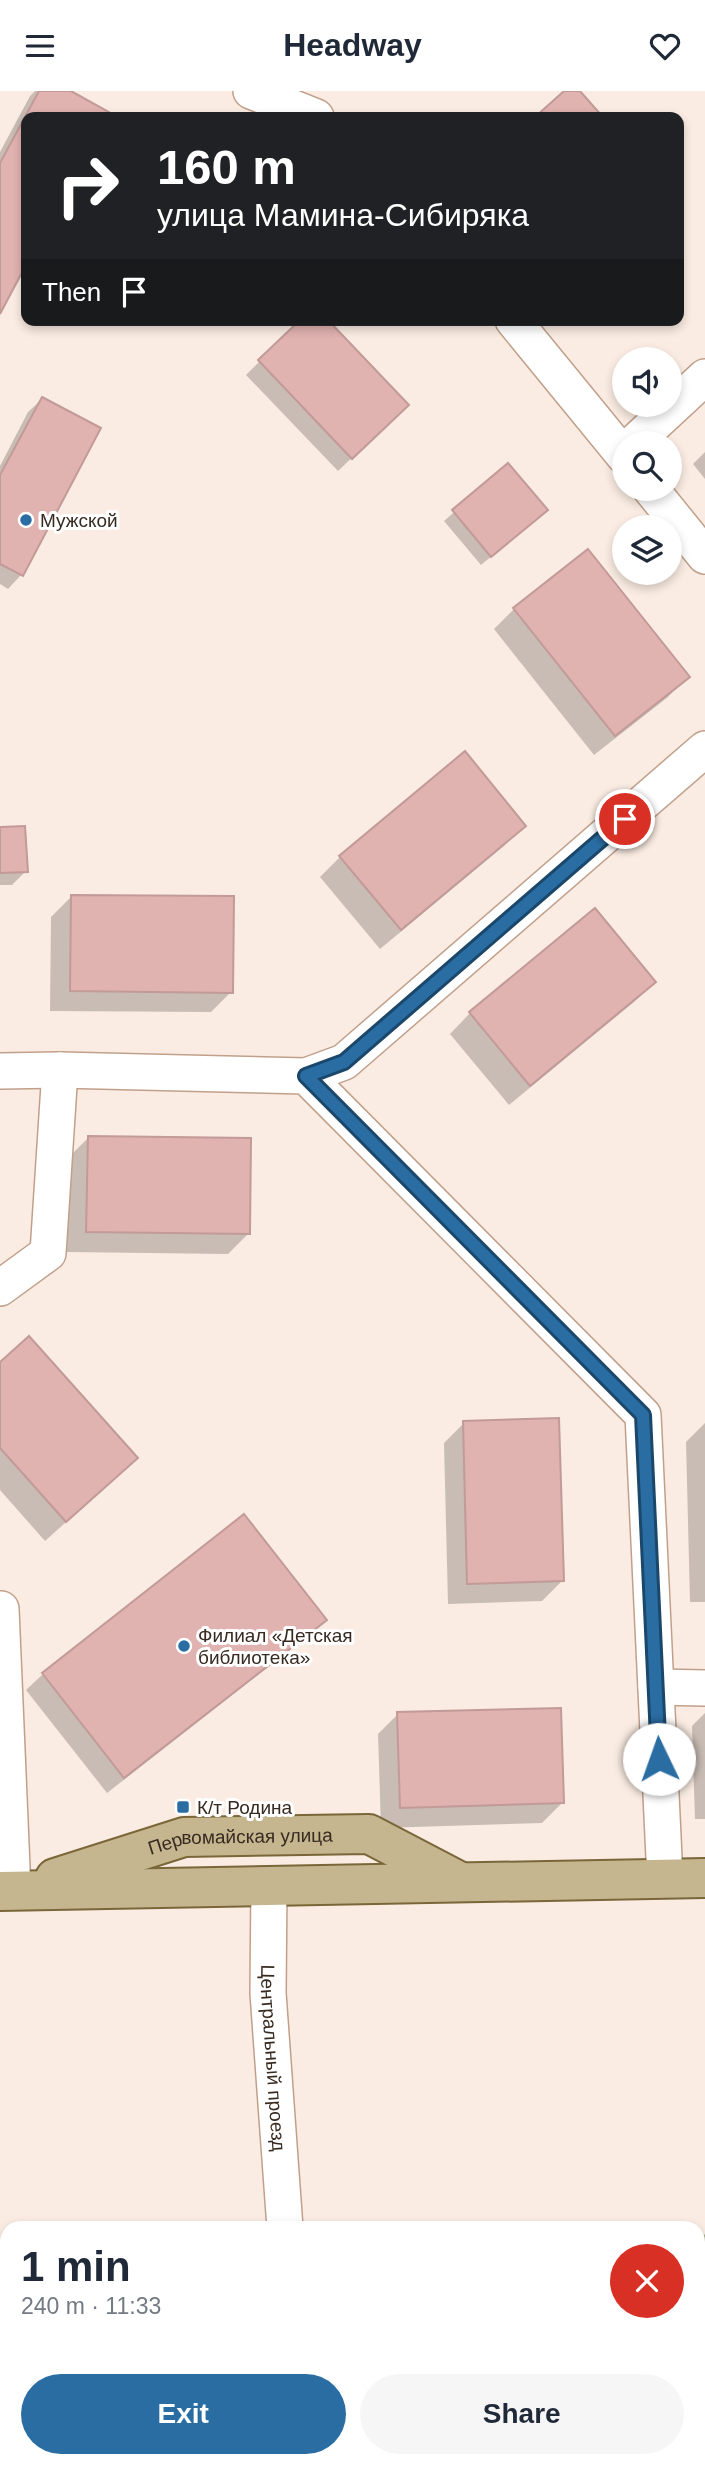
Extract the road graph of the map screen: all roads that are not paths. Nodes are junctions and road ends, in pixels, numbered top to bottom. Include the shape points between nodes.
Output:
1 (251, 91) edge
2 (306, 106) edge
3 (518, 326) edge
4 (705, 377) edge
5 (648, 431) edge
6 (612, 436) edge
7 (661, 501) edge
8 (705, 556) edge
9 (705, 749) edge
10 (60, 1070) junction
11 (0, 1071) edge
12 (306, 1076) junction
13 (0, 1288) edge
14 (1, 1609) edge
15 (656, 1687) junction
16 (705, 1688) edge
17 (705, 1878) edge
18 (665, 1879) junction
19 (461, 1882) junction
20 (269, 1887) junction
21 (6, 1891) edge
22 (284, 2211) edge

1 - 2 street
3 - 6 street
4 - 5 street
7 - 8 street
9 - 12 street via 344,1062
10 - 11 street
10 - 12 street
10 - 13 street via 48,1253
12 - 15 street via 643,1415
14 - 21 street
15 - 16 street
15 - 18 street
17 - 18 main road, Первомайская улица
18 - 19 main road, Первомайская улица
19 - 20 main road, Первомайская улица
19 - 21 main road, Первомайская улица via 369,1834 184,1837
20 - 21 main road, Первомайская улица
20 - 22 street, Центральный проезд via 268,1993

